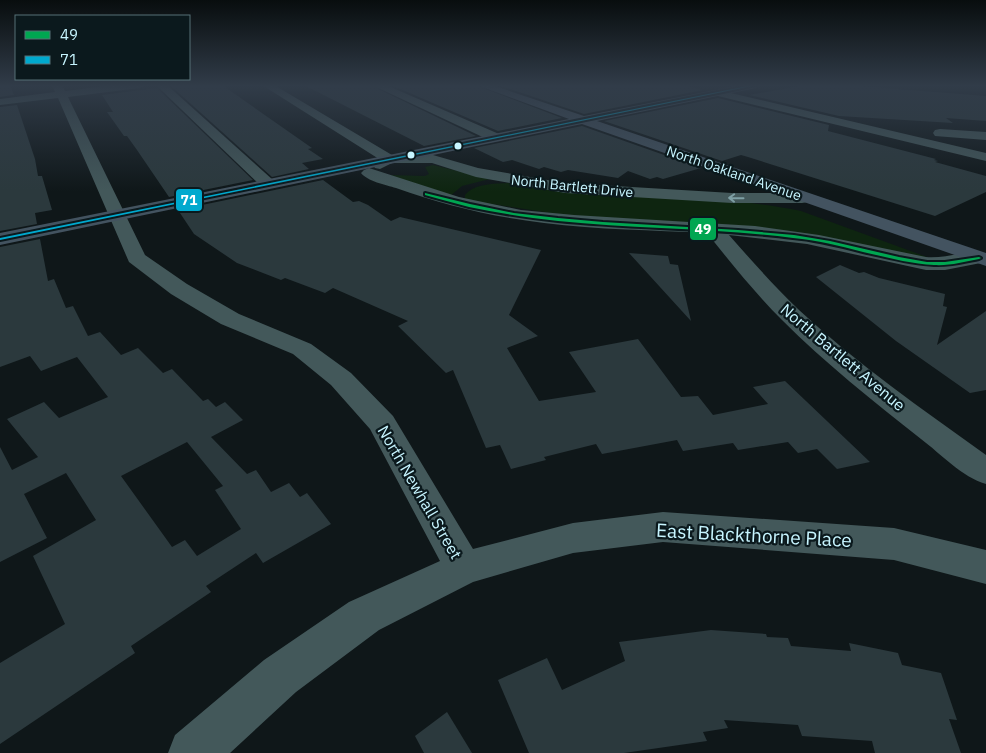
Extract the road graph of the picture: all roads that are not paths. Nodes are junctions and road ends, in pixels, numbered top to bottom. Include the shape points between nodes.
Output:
1 (73, 120) edge
2 (198, 120) edge
3 (325, 120) edge
4 (456, 120) edge
5 (589, 120) edge
6 (832, 120) edge
7 (585, 121) junction
8 (873, 130) junction
9 (986, 136) edge
10 (494, 137) junction
11 (986, 157) edge
12 (389, 159) junction
13 (434, 159) junction
14 (369, 173) junction
15 (505, 178) junction
16 (267, 184) junction
17 (802, 198) junction
18 (456, 202) junction
19 (118, 221) junction
20 (713, 228) junction
21 (0, 239) edge
22 (0, 252) edge
23 (982, 259) edge
24 (986, 472) edge
25 (986, 567) edge
26 (464, 568) junction
27 (193, 753) edge

1 - 19 street, North Newhall Street
2 - 16 street
3 - 12 street
4 - 10 street
5 - 7 main road
6 - 8 street
7 - 10 main road
7 - 13 main road via 578,128
7 - 17 main road, North Oakland Avenue
8 - 9 street
8 - 11 street
10 - 12 main road
12 - 13 street, North Bartlett Drive
12 - 14 street
12 - 16 main road
13 - 14 main road
13 - 15 street, North Bartlett Drive
14 - 18 street, North Bartlett Drive via 408,189
14 - 19 main road
17 -> 15 street, North Bartlett Drive via 732,198 565,188
15 - 18 street via 468,186 457,193
16 - 19 main road
17 - 23 main road, North Oakland Avenue
18 - 20 street, North Bartlett Drive via 544,218
19 - 21 main road
19 - 22 main road
19 - 26 street, North Newhall Street via 136,258 179,289 230,318 302,349 341,379 382,424
20 - 23 street, North Bartlett Drive via 785,235 916,262 936,264
20 - 24 street, North Bartlett Avenue via 746,269 792,316 869,383
25 - 26 street, East Blackthorne Place via 894,544 663,527 573,538
26 - 27 street, East Blackthorne Place via 364,616 280,676

